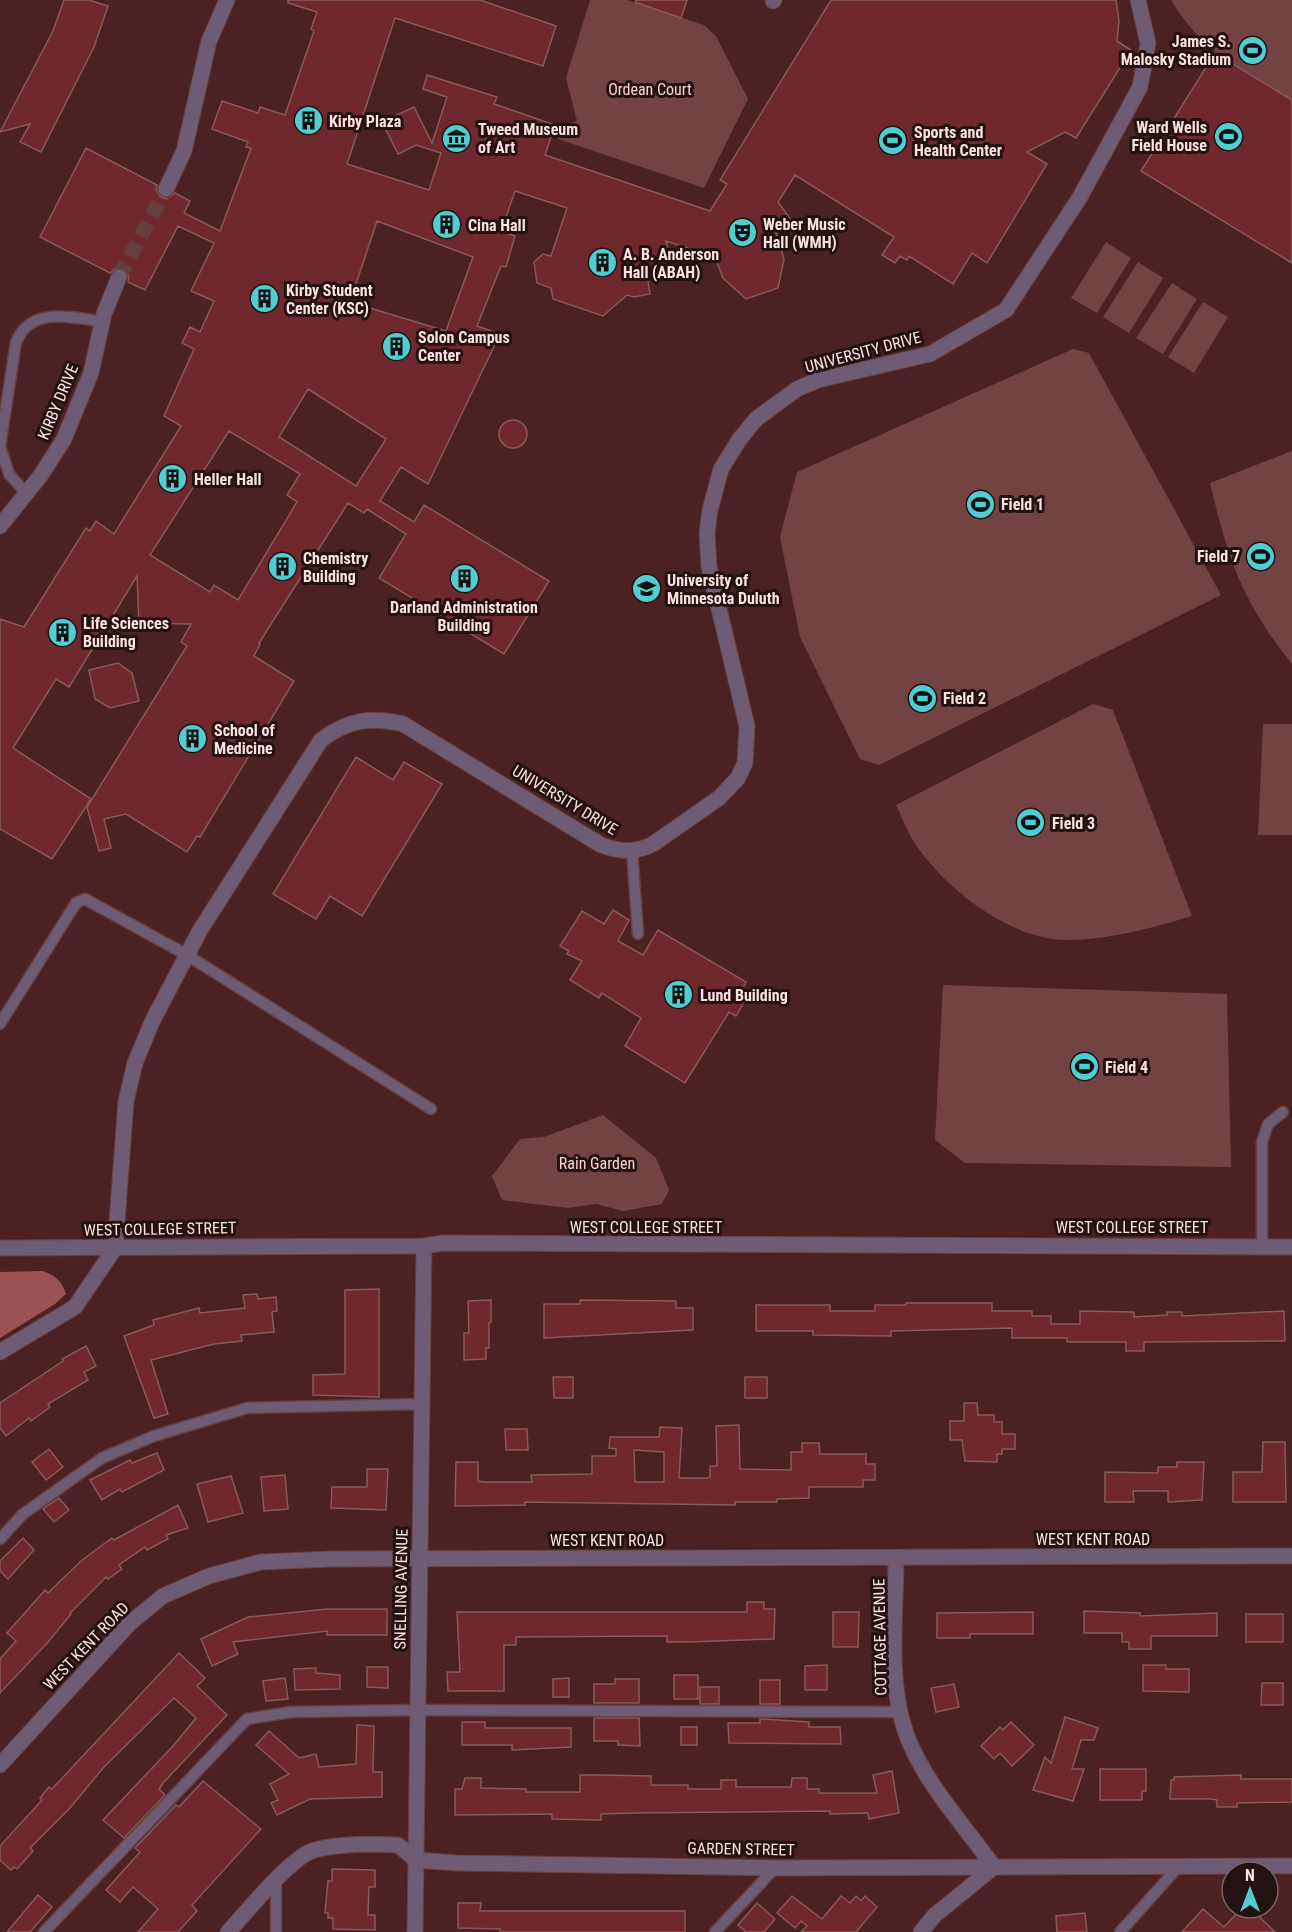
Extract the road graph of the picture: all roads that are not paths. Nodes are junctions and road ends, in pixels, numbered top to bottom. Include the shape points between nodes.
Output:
1 (227, 0) edge
2 (1138, 0) edge
3 (166, 189) tunnel mouth
4 (119, 277) tunnel mouth
5 (103, 322) junction
6 (27, 494) junction
7 (0, 526) edge
8 (632, 851) junction
9 (638, 934) dead end
10 (187, 955) junction
11 (0, 1024) edge
12 (431, 1109) dead end
13 (1282, 1112) dead end
14 (424, 1246) junction
15 (1262, 1246) junction
16 (1292, 1247) edge
17 (0, 1248) edge
18 (116, 1248) junction
19 (0, 1352) edge
20 (422, 1404) junction
21 (0, 1539) edge
22 (1292, 1556) edge
23 (896, 1558) junction
24 (420, 1559) junction
25 (417, 1710) junction
26 (900, 1712) junction
27 (0, 1765) edge
28 (416, 1860) junction
29 (1180, 1865) junction
30 (1292, 1866) edge
31 (775, 1868) junction
32 (994, 1868) junction
33 (276, 1881) junction
34 (44, 1932) edge
35 (228, 1932) edge
36 (276, 1932) edge
37 (415, 1932) edge
38 (715, 1932) edge
39 (921, 1932) edge
40 (1120, 1932) edge

1 - 3 street via 209,40 184,152
2 - 8 street, UNIVERSITY DRIVE via 1148,43 1140,87 1080,197 1006,310 930,354 818,380 797,389 756,419 739,440 722,469 710,510 709,567 747,726 745,763 738,778 719,798 653,844
4 - 5 street, KIRBY DRIVE
5 - 6 street, KIRBY DRIVE via 91,373 75,414 53,458
5 - 6 lane via 50,316 35,319 20,332 0,446 9,474
6 - 7 street, KIRBY DRIVE
8 - 9 lane
8 - 10 street, UNIVERSITY DRIVE via 601,845 403,724 384,719 358,720 321,740
10 - 11 lane via 83,899 76,903
10 - 12 lane
10 - 18 street, UNIVERSITY DRIVE via 135,1063 126,1101
13 - 15 lane via 1268,1124 1262,1142
14 - 15 street, WEST COLLEGE STREET
14 - 18 street, WEST COLLEGE STREET
14 - 20 street, SNELLING AVENUE
15 - 16 street, WEST COLLEGE STREET
17 - 18 street, WEST COLLEGE STREET
18 - 19 street via 75,1306
20 - 21 lane via 247,1408 154,1436 102,1458 23,1514
20 - 24 street, SNELLING AVENUE
22 - 23 street, WEST KENT ROAD
23 - 24 street, WEST KENT ROAD
23 - 26 street, COTTAGE AVENUE
24 - 25 street, SNELLING AVENUE
24 - 27 street, WEST KENT ROAD via 261,1562 209,1576 163,1596 130,1623
25 - 26 lane
25 - 28 street, SNELLING AVENUE
25 - 34 lane via 291,1712 247,1719
26 - 32 street, COTTAGE AVENUE via 924,1771
28 - 31 street, GARDEN STREET
28 - 33 street, GARDEN STREET via 398,1845 313,1850
28 - 37 street, SNELLING AVENUE
29 - 30 street, GARDEN STREET
29 - 32 street, GARDEN STREET
29 - 40 lane
31 - 32 street, GARDEN STREET
31 - 38 lane
32 - 39 street via 935,1915
33 - 35 street, GARDEN STREET
33 - 36 lane

